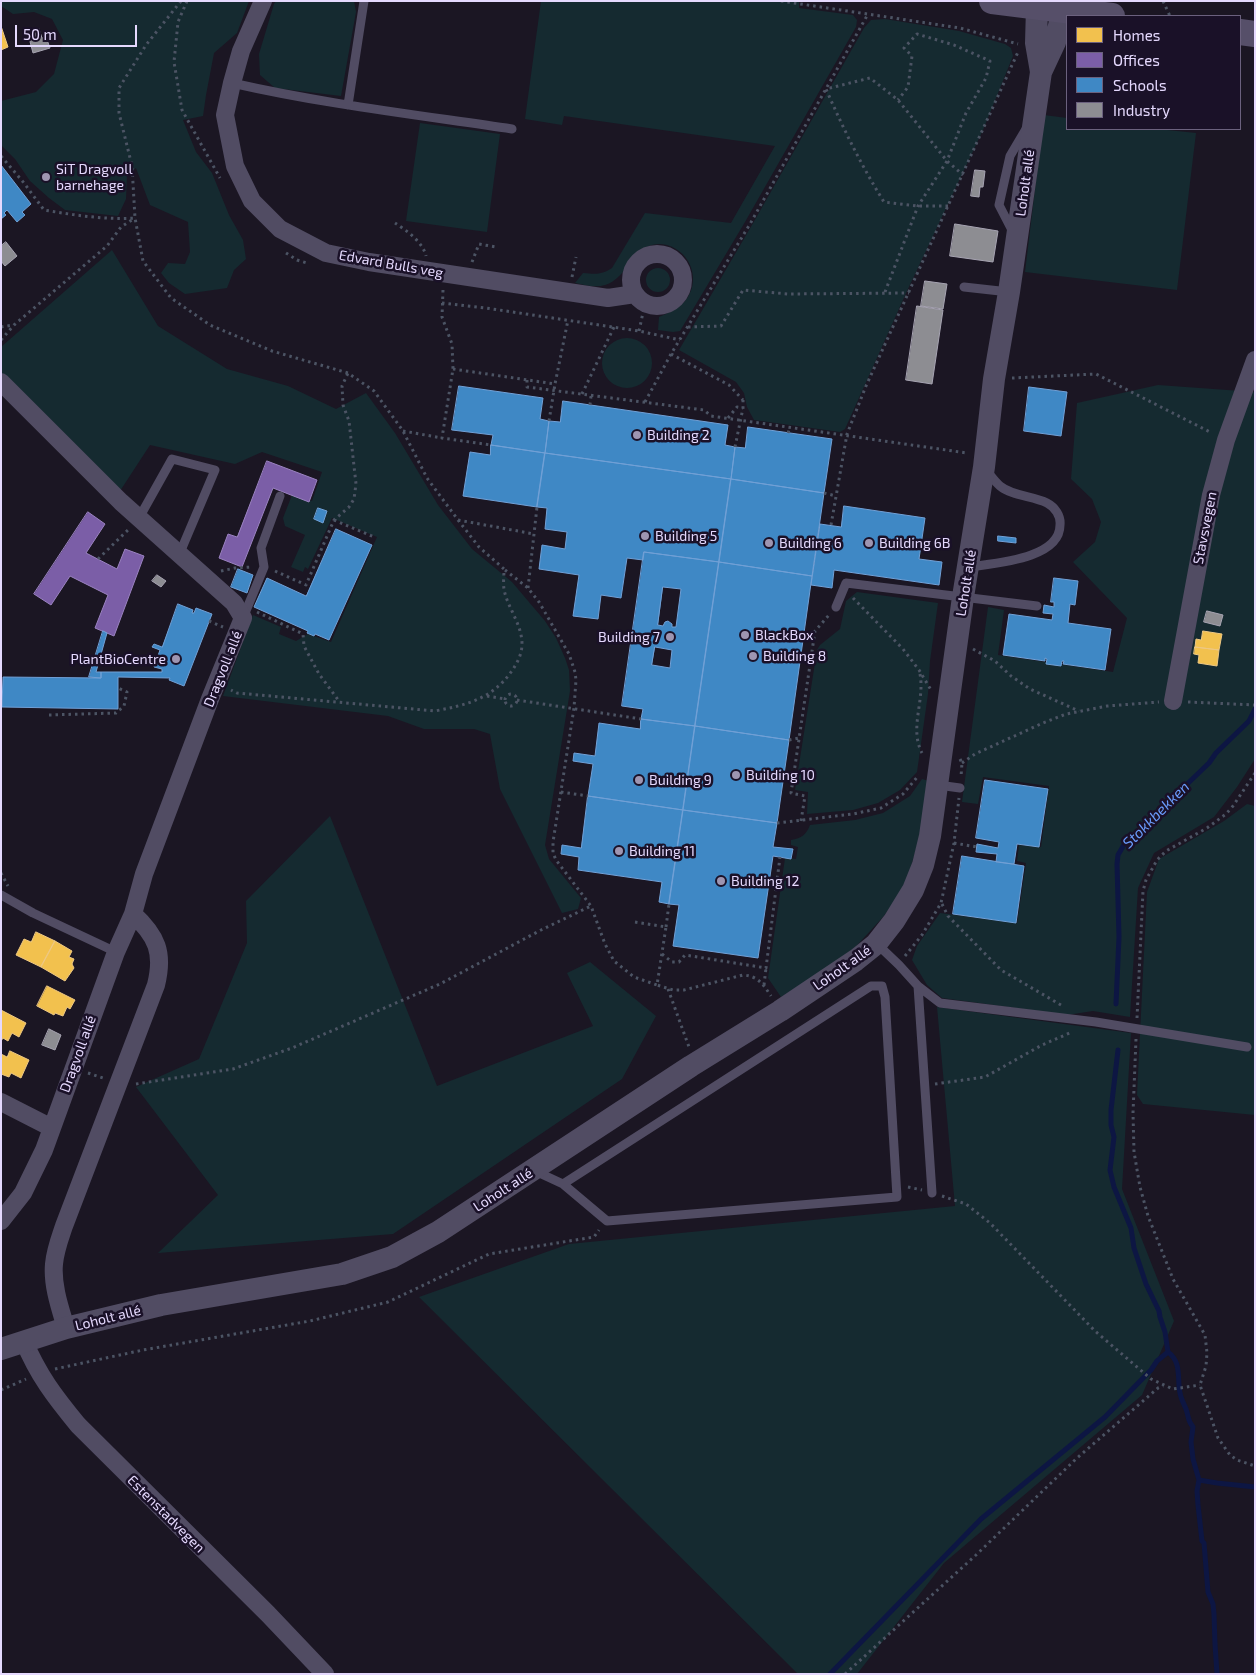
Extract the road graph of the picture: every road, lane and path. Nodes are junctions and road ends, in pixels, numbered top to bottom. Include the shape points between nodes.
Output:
1 (181, 1) edge
2 (263, 1) edge
3 (364, 1) edge
4 (780, 1) edge
5 (992, 1) edge
6 (1163, 1) edge
7 (802, 3) edge
8 (1037, 8) junction
9 (1062, 10) junction
10 (868, 14) junction
11 (1104, 15) edge
12 (1170, 15) edge
13 (1241, 32) edge
14 (1255, 34) edge
15 (1041, 72) junction
16 (232, 83) junction
17 (826, 89) junction
18 (898, 100) junction
19 (348, 105) junction
20 (512, 129) dead end
21 (1, 156) edge
22 (948, 161) junction
23 (963, 175) junction
24 (918, 206) junction
25 (948, 206) junction
26 (135, 218) junction
27 (496, 247) dead end
28 (466, 276) junction
29 (964, 287) dead end
30 (443, 290) dead end
31 (885, 292) junction
32 (1009, 292) junction
33 (909, 293) junction
34 (640, 299) joint
35 (442, 303) junction
36 (568, 320) junction
37 (14, 325) junction
38 (1, 327) edge
39 (688, 327) junction
40 (614, 328) junction
41 (640, 331) junction
42 (1, 340) edge
43 (680, 340) junction
44 (671, 354) junction
45 (1255, 360) edge
46 (453, 369) junction
47 (348, 373) junction
48 (994, 379) junction
49 (528, 380) junction
50 (1, 382) edge
51 (555, 384) junction
52 (582, 394) junction
53 (592, 396) junction
54 (646, 402) junction
55 (590, 405) dead end
56 (743, 408) junction
57 (728, 418) junction
58 (550, 421) dead end
59 (790, 427) junction
60 (403, 431) junction
61 (788, 433) dead end
62 (847, 434) junction
63 (442, 438) junction
64 (1226, 440) junction
65 (898, 442) junction
66 (491, 445) dead end
67 (735, 447) dead end
68 (898, 447) dead end
69 (985, 460) junction
70 (824, 493) dead end
71 (280, 496) dead end
72 (836, 496) junction
73 (537, 507) dead end
74 (139, 518) junction
75 (334, 520) junction
76 (458, 520) junction
77 (831, 525) dead end
78 (534, 534) junction
79 (374, 537) dead end
80 (179, 555) junction
81 (98, 559) dead end
82 (264, 566) junction
83 (969, 567) junction
84 (504, 570) junction
85 (202, 576) junction
86 (844, 587) junction
87 (528, 588) junction
88 (963, 597) junction
89 (1037, 606) dead end
90 (836, 607) joint
91 (245, 613) junction
92 (972, 648) dead end
93 (919, 670) junction
94 (934, 684) dead end
95 (216, 685) junction
96 (118, 688) dead end
97 (487, 696) junction
98 (505, 699) junction
99 (517, 700) junction
100 (1173, 701) junction
101 (340, 702) junction
102 (1255, 706) edge
103 (574, 708) junction
104 (1080, 711) junction
105 (49, 715) dead end
106 (641, 719) dead end
107 (799, 738) junction
108 (789, 740) dead end
109 (924, 747) dead end
110 (921, 766) dead end
111 (1255, 773) edge
112 (937, 785) junction
113 (960, 788) junction
114 (561, 792) junction
115 (588, 796) dead end
116 (801, 821) junction
117 (777, 824) dead end
118 (954, 843) junction
119 (977, 848) dead end
120 (780, 857) dead end
121 (1, 895) edge
122 (941, 903) junction
123 (669, 904) dead end
124 (591, 906) junction
125 (133, 914) junction
126 (635, 922) dead end
127 (666, 927) junction
128 (876, 944) junction
129 (116, 952) junction
130 (662, 954) junction
131 (899, 965) junction
132 (766, 968) junction
133 (657, 985) junction
134 (764, 986) junction
135 (918, 986) junction
136 (668, 989) junction
137 (1063, 1006) dead end
138 (780, 1011) junction
139 (1096, 1022) junction
140 (1137, 1029) junction
141 (1247, 1047) dead end
142 (691, 1066) junction
143 (72, 1068) junction
144 (119, 1083) junction
145 (925, 1085) junction
146 (1, 1102) edge
147 (52, 1128) junction
148 (533, 1170) junction
149 (563, 1184) junction
150 (897, 1187) junction
151 (932, 1193) junction
152 (1, 1221) edge
153 (607, 1221) junction
154 (66, 1328) junction
155 (24, 1341) junction
156 (1, 1349) edge
157 (39, 1373) junction
158 (1200, 1385) junction
159 (1163, 1386) junction
160 (1, 1390) edge
161 (1255, 1466) edge
162 (324, 1674) edge
163 (845, 1674) edge

1 - 26 path via 146,45 119,88 119,113 132,166
2 - 16 street, Edvard Bulls veg via 241,51
3 - 19 lane
4 - 7 path
5 - 8 main road
6 - 12 path
7 - 10 path
8 - 9 main road
8 - 15 street, Loholt allé via 1036,42
9 - 11 main road
9 - 15 street, Loholt allé via 1055,42
10 - 17 path
10 - 23 path via 960,28 1021,44
13 - 14 main road
15 - 32 street, Loholt allé
16 - 19 lane
16 - 28 street, Edvard Bulls veg via 226,115 235,166 252,201 280,229 326,253
17 - 18 path via 870,78
17 - 24 path via 862,166 884,202
17 - 39 path
18 - 22 path
18 - 22 path via 908,87 912,56 904,48 917,34 954,45 990,61 986,78 966,112
19 - 20 lane
21 - 26 path via 44,210 75,216
22 - 23 path
22 - 24 path
23 - 25 path
24 - 25 path
24 - 31 path
25 - 33 path
26 - 37 path via 121,226 107,246
26 - 47 path via 143,261 171,298 210,325 272,351
27 - 28 path via 478,244
28 - 34 street, Edvard Bulls veg via 608,298
29 - 32 lane
30 - 35 path
31 - 33 path
31 - 39 path via 788,294 743,290 720,326
32 - 48 street, Loholt allé
33 - 62 path
34 - 41 path
35 - 36 path
35 - 46 path via 442,317 452,344
36 - 40 path
36 - 51 path
37 - 38 path
37 - 42 path
39 - 43 path
40 - 41 path
40 - 52 path
41 - 43 path
43 - 44 path
44 - 54 path
44 - 56 path, bridge via 729,385 742,400
45 - 64 street, Stavsvegen
46 - 49 path
46 - 63 path
47 - 60 path via 374,391
47 - 75 path via 342,386 343,405 349,421 356,484 354,500
48 - 64 path via 1096,374
48 - 69 street, Loholt allé
49 - 51 path
49 - 52 path via 527,388
50 - 74 street, Dragvoll allé
51 - 58 path, bridge
52 - 53 path
53 - 54 path
53 - 55 path
54 - 57 path via 704,410 711,416
56 - 57 path via 737,407
56 - 67 path, bridge
57 - 59 path
59 - 61 path
59 - 62 path
60 - 63 path
60 - 76 path via 427,478
62 - 65 path
62 - 72 path
63 - 66 path
64 - 100 street, Stavsvegen via 1211,495
65 - 68 path
65 - 69 path via 970,453
69 - 83 street, Loholt allé
69 - 83 lane via 1001,487 1047,503 1057,513 1060,528 1058,537 1040,552
70 - 72 path
71 - 82 lane via 261,548
72 - 77 path
73 - 78 path
74 - 80 street, Dragvoll allé
74 - 80 lane via 172,459 215,470
74 - 81 path
75 - 79 path
75 - 82 path via 306,585
76 - 78 path
76 - 84 path via 479,547
78 - 87 path
80 - 85 street, Dragvoll allé
82 - 85 path via 235,568
82 - 91 lane
83 - 88 street, Loholt allé
84 - 87 path
84 - 97 path via 504,589 522,644 517,663 505,681
85 - 91 street, Dragvoll allé
86 - 88 lane via 846,582
86 - 90 lane
86 - 93 path
87 - 103 path via 540,602 573,662 576,680
88 - 89 lane
88 - 112 street, Loholt allé
90 - 107 path via 815,631
91 - 95 street, Dragvoll allé
91 - 101 path via 304,632 304,646 312,662
92 - 104 path via 1030,689
93 - 94 path via 932,693
93 - 109 path via 916,731 923,756
95 - 101 path via 237,693
95 - 125 street, Dragvoll allé via 144,874
96 - 105 path via 127,692 124,706 116,713
97 - 98 path
97 - 101 path via 435,711
98 - 99 path via 512,694
98 - 99 path via 511,706
99 - 103 path
100 - 102 path
100 - 104 path
103 - 106 path
103 - 114 path
104 - 113 path via 1043,723 975,754 962,763
107 - 108 path
107 - 116 path via 791,793 805,796
110 - 116 path via 919,775 903,794 881,808
111 - 140 path via 1226,814 1166,851 1146,880
112 - 113 lane
112 - 128 street, Loholt allé via 930,836 919,878 894,922
113 - 118 path
114 - 115 path
114 - 124 path via 553,853
116 - 117 path
118 - 119 path
118 - 122 path
120 - 132 path
121 - 129 lane
122 - 131 path
122 - 137 path via 948,916 1001,970
123 - 127 path
124 - 133 path via 614,961 634,977
124 - 144 path via 440,984 292,1048 233,1070 136,1084
125 - 129 street, Dragvoll allé
125 - 144 street via 153,935 160,967 156,986
126 - 127 path
127 - 130 path
128 - 131 lane
128 - 138 street, Loholt allé
129 - 143 street, Dragvoll allé
130 - 132 path via 672,962 679,962 685,955
130 - 133 path
131 - 135 lane
132 - 134 path
133 - 136 path
134 - 136 path via 755,977 743,975 684,990
134 - 138 path
135 - 139 lane via 940,1003
135 - 145 lane
136 - 142 path via 690,1051
138 - 142 street, Loholt allé
139 - 140 lane
139 - 145 path via 1042,1045 985,1077
140 - 141 lane
140 - 158 path via 1133,1113 1134,1152 1140,1187 1173,1279 1205,1335 1206,1366
142 - 148 street, Loholt allé
143 - 144 path
143 - 147 street, Dragvoll allé
144 - 154 street via 56,1250 54,1276
145 - 151 lane
146 - 147 street
147 - 152 street, Dragvoll allé via 26,1186
148 - 149 lane
148 - 154 street, Loholt allé via 438,1232 392,1257 342,1274 161,1305
149 - 150 lane via 871,986 882,986
149 - 153 lane
150 - 151 path via 911,1186
150 - 153 lane via 897,1197
151 - 159 path via 966,1204 990,1223 1095,1331
153 - 157 path via 594,1237 489,1254 388,1302 310,1321 143,1350
154 - 155 street, Loholt allé
155 - 156 street, Loholt allé
155 - 157 street, Estenstadvegen
157 - 160 path
157 - 162 street, Estenstadvegen via 78,1425
158 - 159 path via 1173,1389
158 - 161 path via 1218,1438 1230,1455
159 - 163 path via 1077,1458

